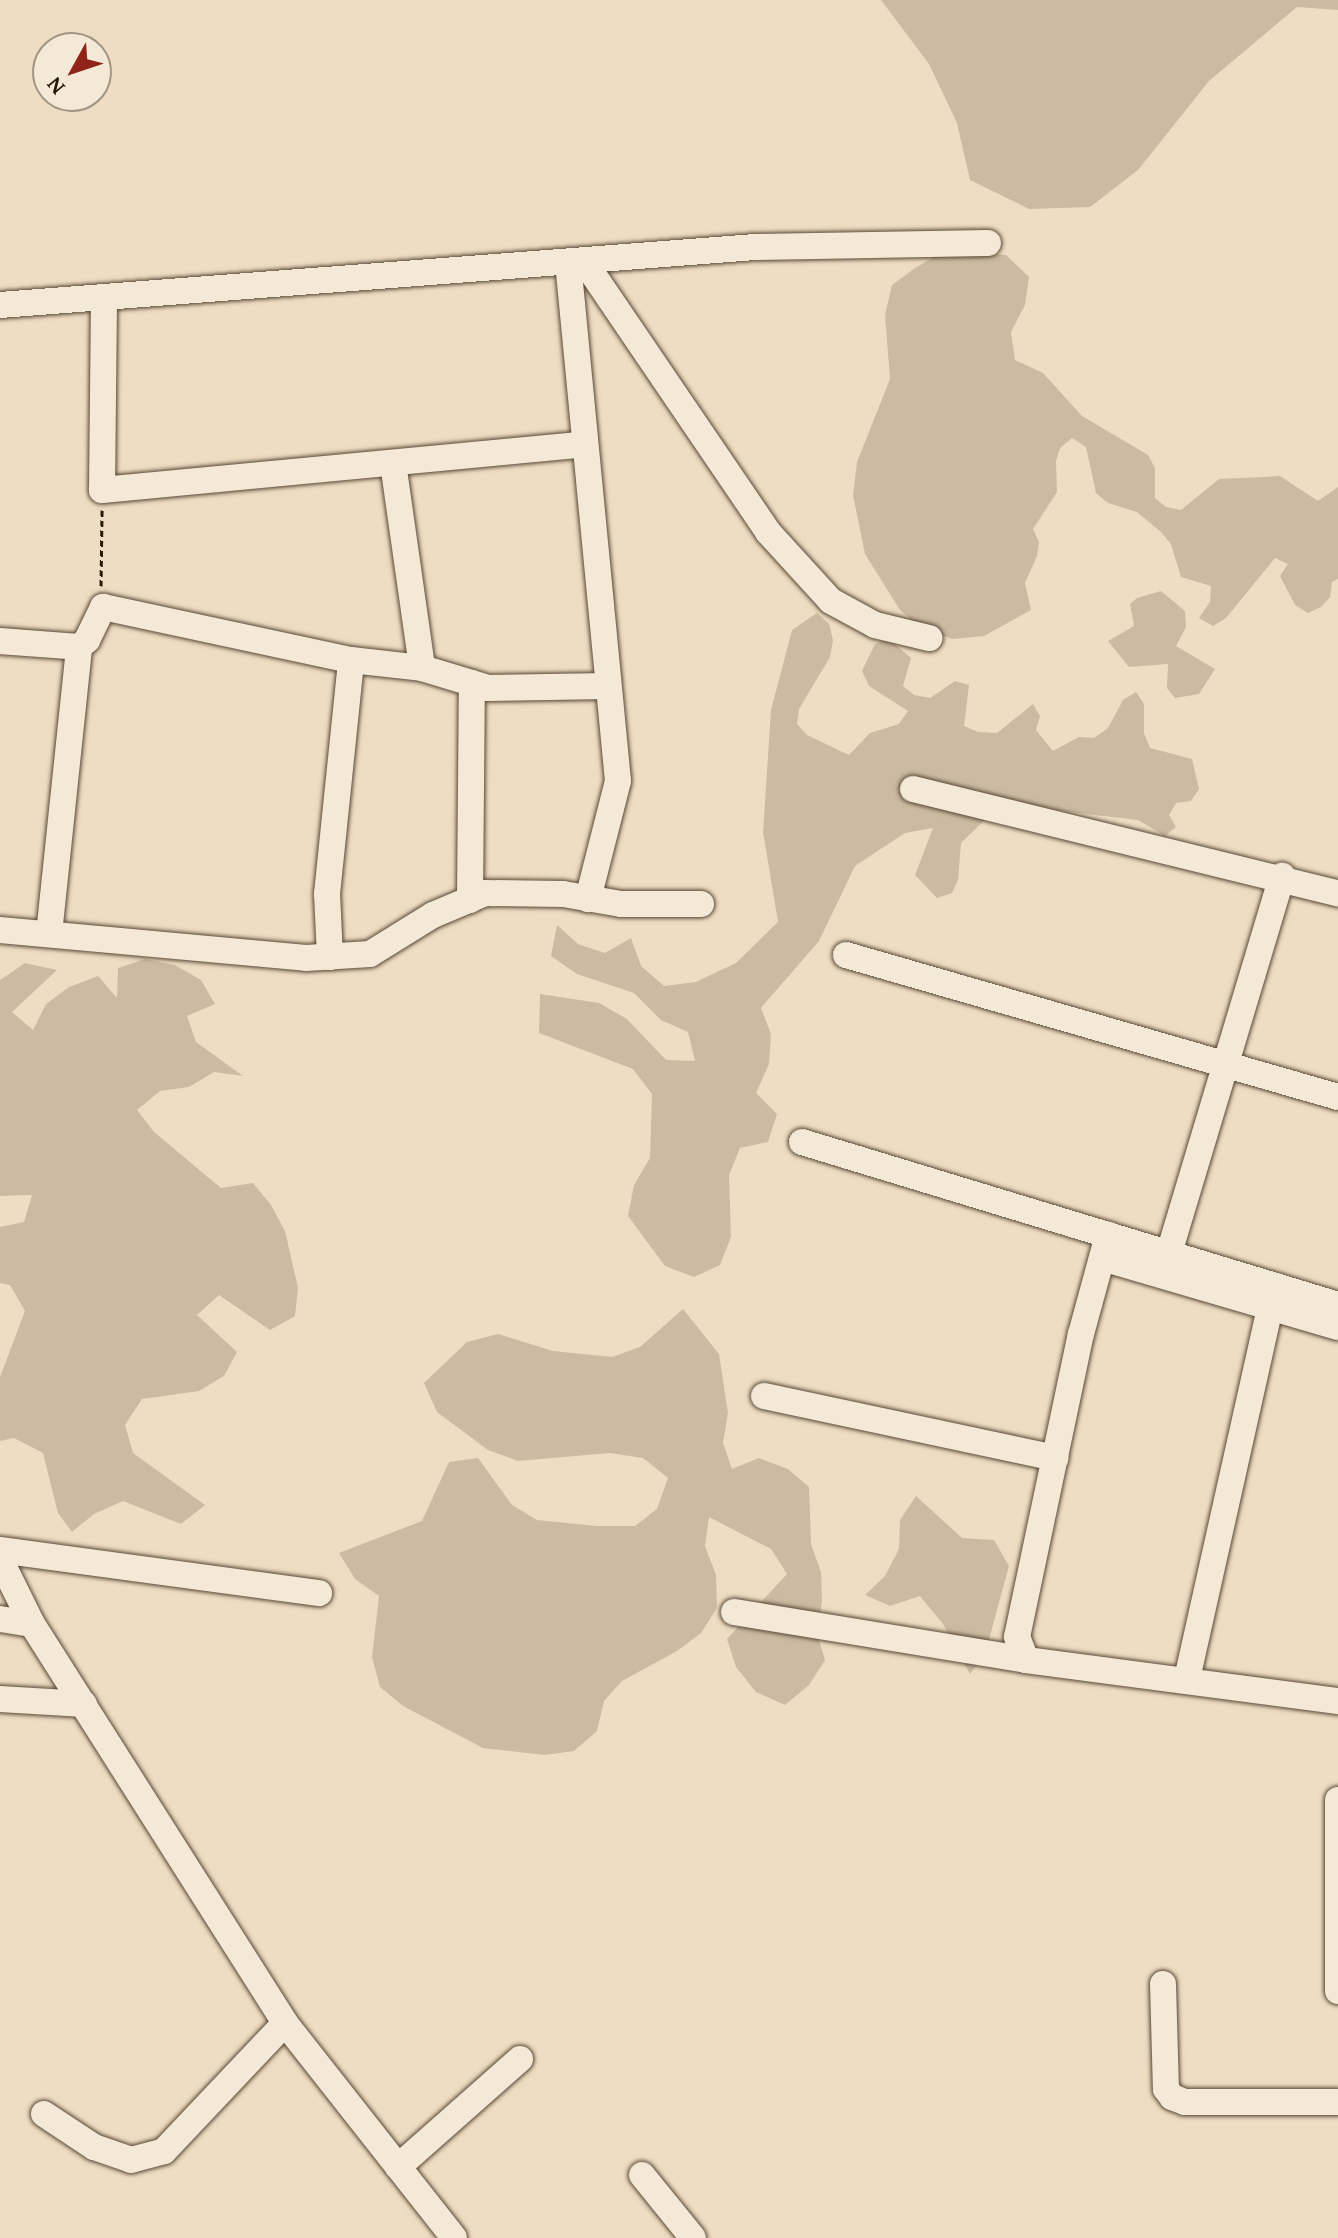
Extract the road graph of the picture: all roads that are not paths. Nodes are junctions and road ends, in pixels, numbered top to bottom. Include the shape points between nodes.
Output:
1 (988, 243) dead end
2 (576, 262) junction
3 (104, 300) junction
4 (0, 305) edge
5 (582, 445) junction
6 (393, 463) junction
7 (929, 638) dead end
8 (0, 641) edge
9 (79, 647) junction
10 (351, 660) junction
11 (422, 668) junction
12 (472, 683) junction
13 (608, 686) junction
14 (913, 789) dead end
15 (1282, 876) junction
16 (1338, 893) edge
17 (588, 899) junction
18 (470, 900) junction
19 (701, 904) dead end
20 (0, 930) edge
21 (49, 934) junction
22 (846, 955) dead end
23 (330, 957) junction
24 (1226, 1062) junction
25 (1338, 1097) edge
26 (802, 1142) dead end
27 (1105, 1246) junction
28 (1169, 1253) junction
29 (1273, 1296) junction
30 (1338, 1305) edge
31 (1338, 1327) edge
32 (764, 1396) dead end
33 (1055, 1458) junction
34 (0, 1550) edge
35 (0, 1559) edge
36 (319, 1593) dead end
37 (734, 1612) dead end
38 (0, 1619) edge
39 (32, 1624) junction
40 (1026, 1660) junction
41 (1187, 1679) junction
42 (0, 1699) edge
43 (1338, 1701) edge
44 (84, 1704) junction
45 (1338, 1800) edge
46 (1163, 1984) dead end
47 (1338, 1991) edge
48 (285, 2023) junction
49 (520, 2059) dead end
50 (1338, 2102) edge
51 (44, 2114) dead end
52 (398, 2167) junction
53 (642, 2175) dead end
54 (454, 2238) edge
55 (693, 2238) edge

1 - 2 street via 756,247
2 - 3 street
2 - 5 street
2 - 7 street via 768,532 821,589 875,625
3 - 4 street
3 - 6 street via 102,490
5 - 6 street
5 - 13 street
6 - 11 street
8 - 9 street
9 - 10 street via 103,607
9 - 21 street
10 - 11 street
10 - 23 street via 327,894
11 - 12 street
12 - 13 street via 531,689
12 - 18 street
13 - 17 street via 618,781
14 - 15 street
15 - 16 street
15 - 24 street
17 - 18 street via 485,893
17 - 19 street
18 - 23 street via 433,915 370,954
20 - 21 street
21 - 23 street
22 - 24 street
24 - 25 street
24 - 28 street
26 - 27 street
27 - 28 street
27 - 29 street
27 - 33 street
28 - 29 street
29 - 30 street
29 - 31 street
29 - 41 street
32 - 33 street
33 - 40 street via 1017,1637
34 - 36 street
35 - 39 street
37 - 40 street
38 - 39 street
39 - 44 street
40 - 41 street
41 - 43 street
42 - 44 street
44 - 48 street
45 - 47 street
46 - 50 street via 1166,2089 1172,2097 1185,2102
48 - 51 street via 164,2151 131,2160 94,2147
48 - 52 street
49 - 52 street
52 - 54 street
53 - 55 street

